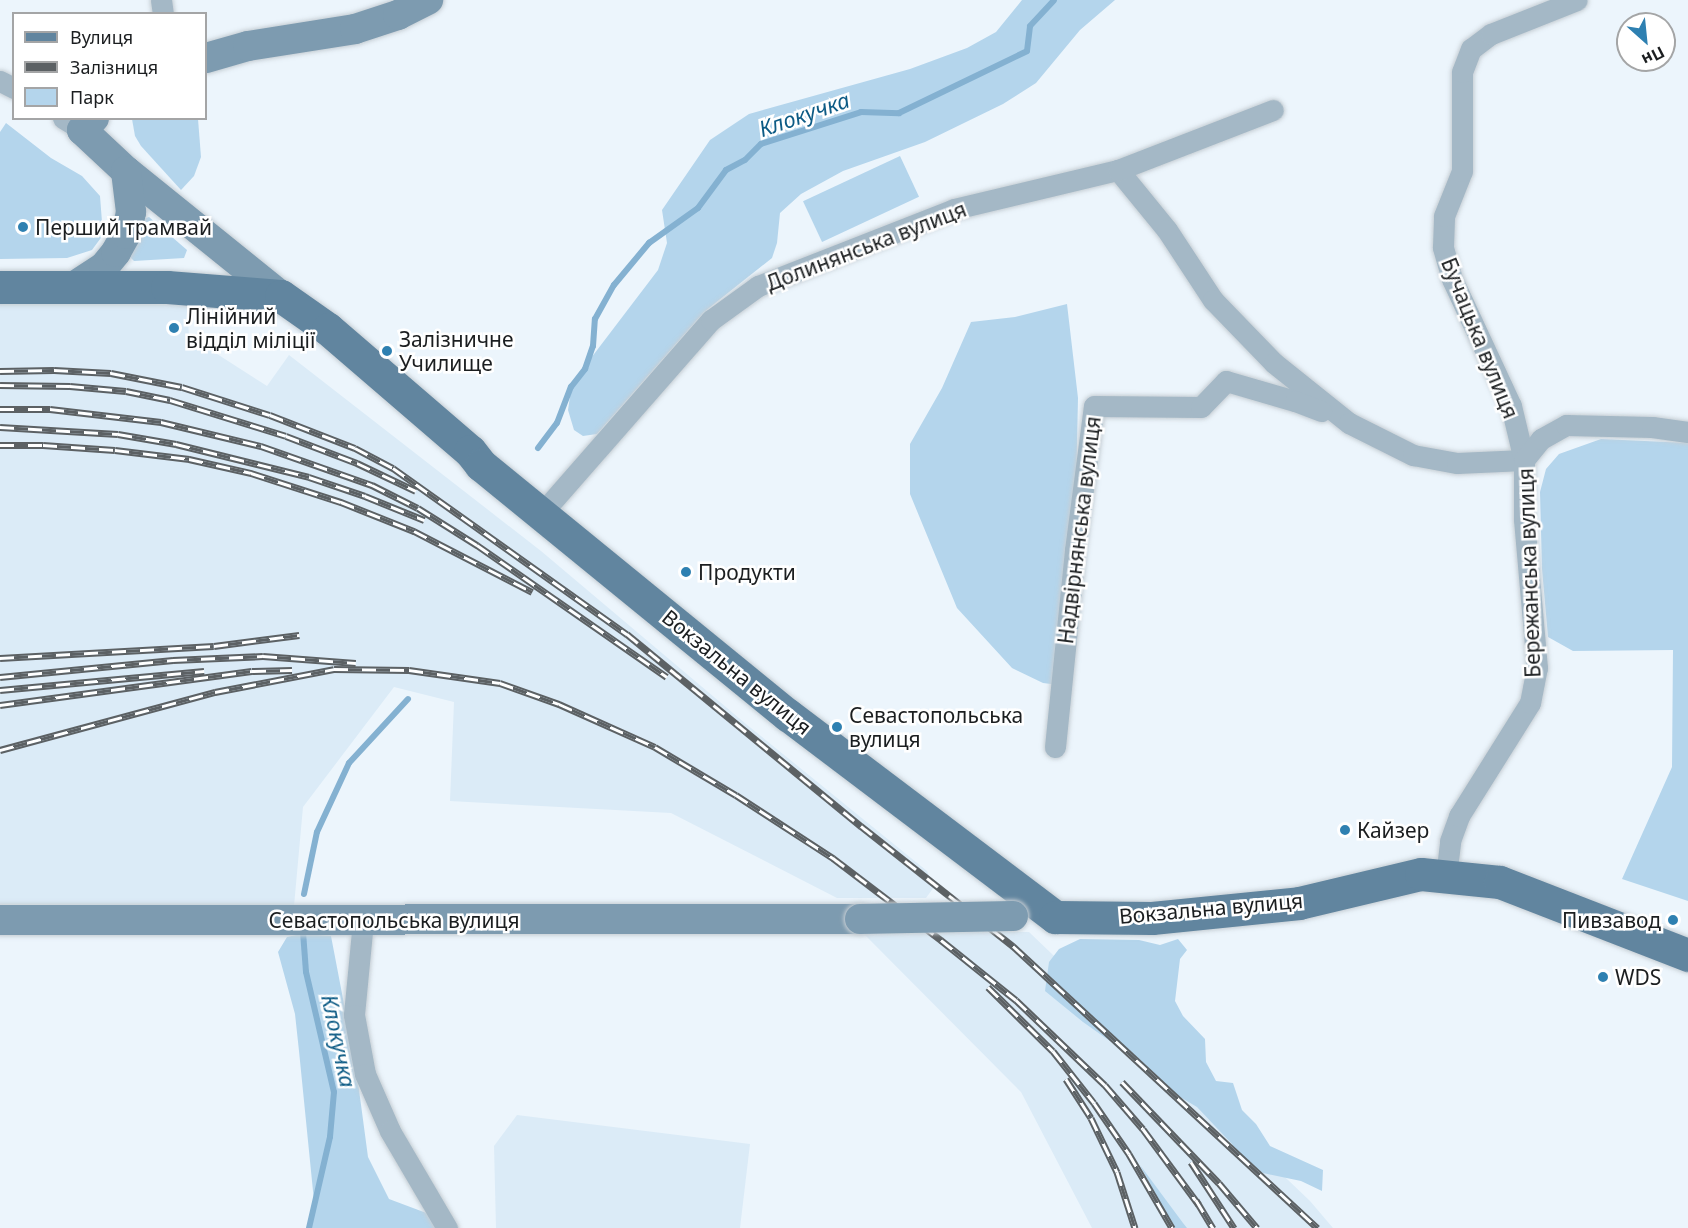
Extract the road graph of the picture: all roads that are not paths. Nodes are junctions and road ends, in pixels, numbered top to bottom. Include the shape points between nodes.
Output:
1 (428, 0) edge
2 (1577, 0) edge
3 (207, 58) edge
4 (1273, 110) dead end
5 (80, 122) edge
6 (1118, 170) junction
7 (126, 171) junction
8 (116, 252) junction
9 (0, 287) edge
10 (73, 287) junction
11 (143, 287) junction
12 (280, 296) junction
13 (1349, 423) junction
14 (1688, 432) edge
15 (1524, 460) junction
16 (541, 514) junction
17 (1055, 747) dead end
18 (1446, 876) junction
19 (1055, 916) junction
20 (0, 920) edge
21 (363, 921) junction
22 (1688, 955) edge
23 (447, 1228) edge

1 - 3 street via 355,29 248,46
2 - 15 street, Бучацька вулиця via 1491,34 1471,49 1462,72 1462,171 1444,216 1443,248 1452,279 1511,406
4 - 6 street, Долинянська вулиця
5 - 7 street
6 - 13 street, Надвірнянська вулиця via 1167,230 1213,300 1274,363
6 - 16 street, Долинянська вулиця via 954,209 758,286 711,320
7 - 8 street via 131,212 126,234
7 - 12 street
8 - 10 street via 104,267
8 - 11 street via 119,267
9 - 10 main road, Вокзальна вулиця
10 - 11 main road, Вокзальна вулиця
11 - 12 main road, Вокзальна вулиця
12 - 16 main road, Вокзальна вулиця via 336,336
13 - 15 street, Надвірнянська вулиця via 1413,455 1457,463
13 - 17 street, Надвірнянська вулиця via 1295,401 1226,381 1201,407 1094,406
14 - 15 street, Бережанська вулиця via 1566,425 1541,439
15 - 18 street, Бережанська вулиця via 1524,519 1537,669 1530,703 1459,816 1450,841
16 - 19 main road, Вокзальна вулиця via 788,715
18 - 19 main road, Вокзальна вулиця via 1421,874 1299,903 1175,915
18 - 22 main road, Вокзальна вулиця via 1500,882
19 - 21 street, Севастопольська вулиця, bridge
20 - 21 street, Севастопольська вулиця
21 - 23 street via 354,1015 365,1074 390,1131

